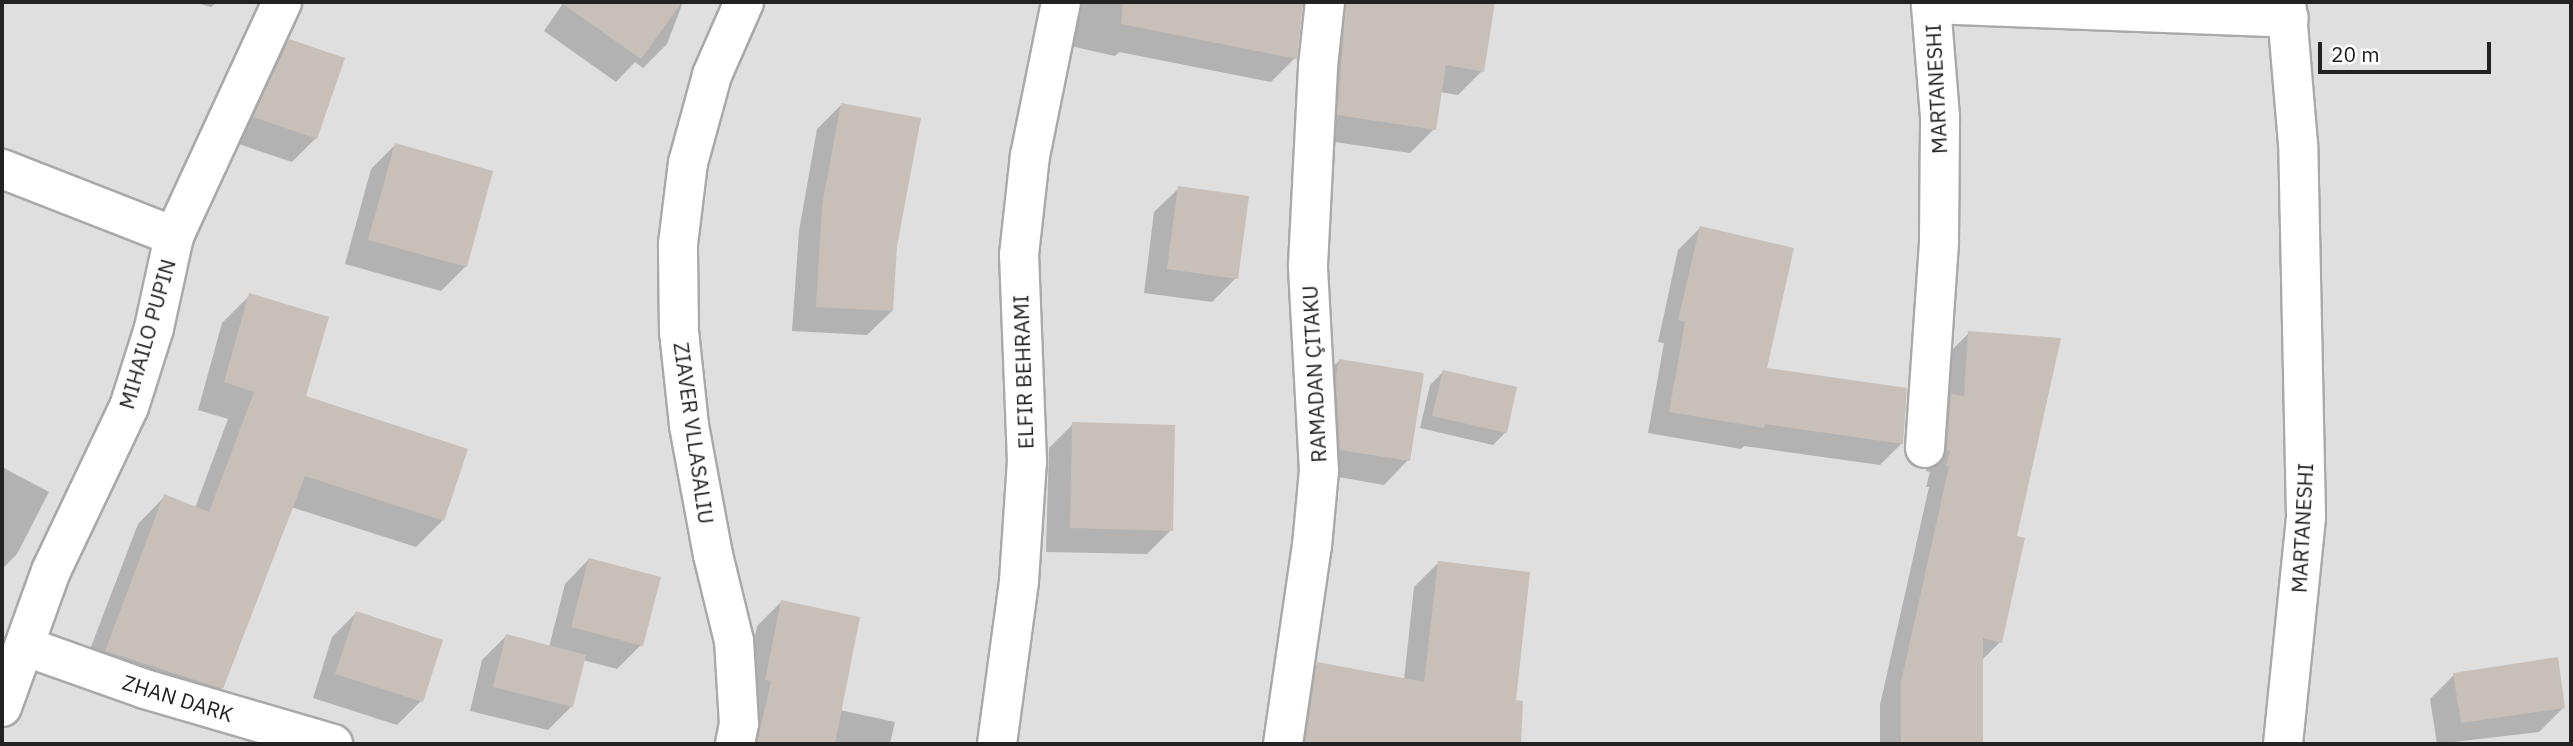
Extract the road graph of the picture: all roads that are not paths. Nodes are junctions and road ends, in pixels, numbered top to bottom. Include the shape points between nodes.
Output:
1 (282, 2) edge
2 (744, 2) edge
3 (1060, 2) edge
4 (1325, 2) edge
5 (1931, 3) edge
6 (2288, 10) edge
7 (2, 169) edge
8 (174, 236) junction
9 (1925, 448) dead end
10 (24, 646) junction
11 (2, 707) edge
12 (333, 744) edge
13 (735, 744) edge
14 (997, 744) edge
15 (1283, 744) edge
16 (2283, 744) edge

1 - 8 street, MIHAILO PUPIN
2 - 13 street, ZIAVER VLLASALIU via 712,75 688,163 678,244 679,332 689,425 734,642 739,724
3 - 14 street, ELFIR BEHRAMI via 1030,156 1019,255 1027,462 1019,581
4 - 15 street, RAMADAN ÇITAKU via 1308,265 1319,471
5 - 6 street, MARTANESHI
5 - 9 street, MARTANESHI via 1940,117 1939,240
6 - 16 street, MARTANESHI via 2298,144 2306,516
7 - 8 street
8 - 10 street, MIHAILO PUPIN via 154,328 129,407 51,571
10 - 11 street, MIHAILO PUPIN
10 - 12 street, ZHAN DARK via 145,689

